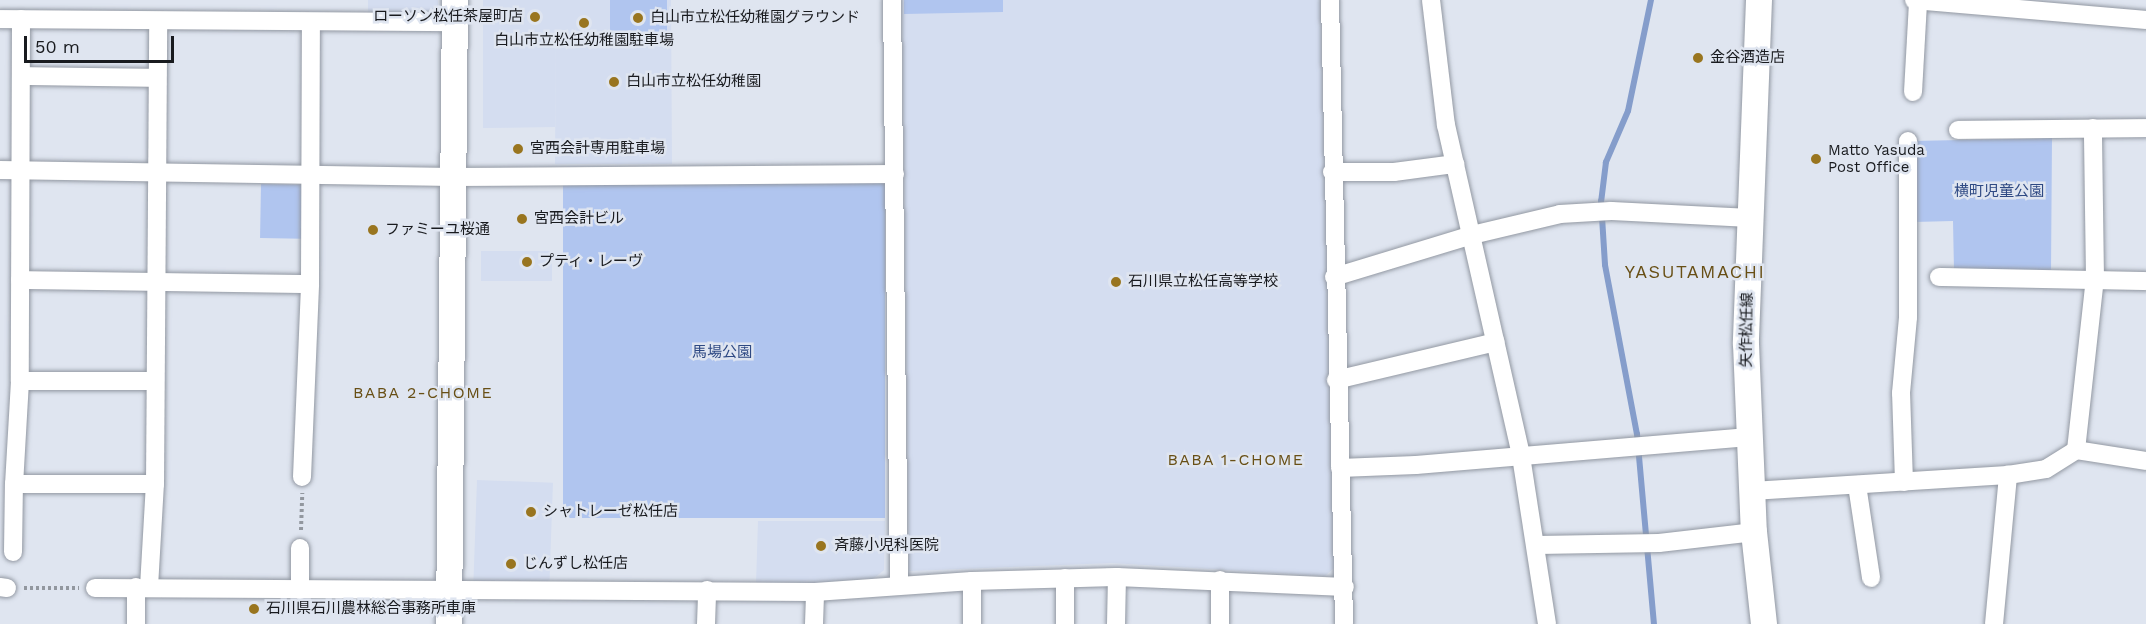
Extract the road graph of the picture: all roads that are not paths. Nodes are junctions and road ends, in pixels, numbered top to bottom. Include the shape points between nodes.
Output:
1 (892, 0) edge
2 (1330, 0) edge
3 (1431, 0) edge
4 (1759, 0) edge
5 (1916, 1) edge
6 (1969, 3) edge
7 (455, 11) edge
8 (0, 19) edge
9 (21, 19) junction
10 (2146, 20) edge
11 (158, 21) junction
12 (311, 23) junction
13 (21, 76) junction
14 (157, 78) junction
15 (1913, 92) dead end
16 (2094, 128) junction
17 (2146, 128) edge
18 (1958, 130) dead end
19 (1908, 141) dead end
20 (1455, 164) junction
21 (0, 170) edge
22 (21, 171) junction
23 (1332, 172) junction
24 (310, 173) junction
25 (157, 174) junction
26 (895, 174) junction
27 (453, 177) junction
28 (1751, 218) junction
29 (1472, 235) junction
30 (1334, 277) junction
31 (1939, 277) dead end
32 (2095, 279) junction
33 (20, 280) junction
34 (157, 281) junction
35 (2146, 281) edge
36 (310, 284) junction
37 (1496, 342) junction
38 (1336, 380) junction
39 (20, 381) junction
40 (154, 381) junction
41 (1749, 436) junction
42 (2076, 450) junction
43 (1521, 456) junction
44 (2146, 461) edge
45 (1340, 468) junction
46 (2008, 475) junction
47 (302, 477) road end
48 (1904, 482) junction
49 (14, 484) junction
50 (155, 484) junction
51 (1857, 485) junction
52 (1752, 491) junction
53 (1754, 532) junction
54 (1537, 545) junction
55 (300, 548) road end
56 (13, 552) dead end
57 (1117, 577) junction
58 (1065, 578) junction
59 (1871, 578) dead end
60 (972, 580) junction
61 (1220, 580) junction
62 (899, 585) junction
63 (143, 587) junction
64 (1345, 587) junction
65 (95, 588) road end
66 (449, 589) junction
67 (300, 590) junction
68 (707, 590) junction
69 (815, 592) junction
70 (136, 624) edge
71 (449, 624) edge
72 (706, 624) edge
73 (814, 624) edge
74 (972, 624) edge
75 (1065, 624) edge
76 (1116, 624) edge
77 (1220, 624) edge
78 (1344, 624) edge
79 (1547, 624) edge
80 (1764, 624) edge
81 (1994, 624) edge

1 - 26 street
2 - 23 street
3 - 20 street via 1446,125
4 - 28 main road, 矢作松任線
5 - 6 street
5 - 15 street
6 - 10 street
7 - 12 street
7 - 27 main road
8 - 9 street
9 - 11 street
9 - 13 street
11 - 12 street
11 - 14 street
12 - 24 street
13 - 14 street
13 - 22 street
14 - 25 street
16 - 17 street
16 - 18 street
16 - 32 street
19 - 48 street via 1908,317 1901,393
20 - 23 street via 1394,172
20 - 29 street
21 - 22 street
22 - 25 street
22 - 33 street
23 - 30 street
24 - 25 street
24 - 27 street
24 - 36 street
25 - 34 street
26 - 27 street
26 - 62 street
27 - 66 main road
28 - 29 street via 1560,214
28 - 41 main road, 矢作松任線 via 1746,344
29 - 30 street
29 - 37 street
30 - 38 street
31 - 32 street
32 - 35 street
32 - 42 street
33 - 34 street
33 - 39 street
34 - 36 street
34 - 40 street
36 - 47 street
37 - 38 street
37 - 43 street
38 - 45 street
39 - 40 street
39 - 49 street
40 - 50 street
41 - 43 street
41 - 52 main road, 矢作松任線
42 - 44 street
42 - 46 street via 2046,469
43 - 45 street
43 - 54 street
45 - 64 street
46 - 48 street
46 - 81 street
48 - 51 street
49 - 50 street
49 - 56 street
50 - 63 street
51 - 52 street
51 - 59 street
52 - 53 main road, 矢作松任線
53 - 54 street via 1651,542
53 - 80 main road, 矢作松任線
54 - 79 street
55 - 67 street
57 - 58 street
57 - 61 street
57 - 76 street
58 - 60 street
58 - 75 street
60 - 62 street
60 - 74 street
61 - 64 street
61 - 77 street
62 - 69 street
63 - 65 street
63 - 67 street
63 - 70 street
64 - 78 street
66 - 67 street
66 - 68 street
66 - 71 main road
68 - 69 street
68 - 72 street
69 - 73 street

